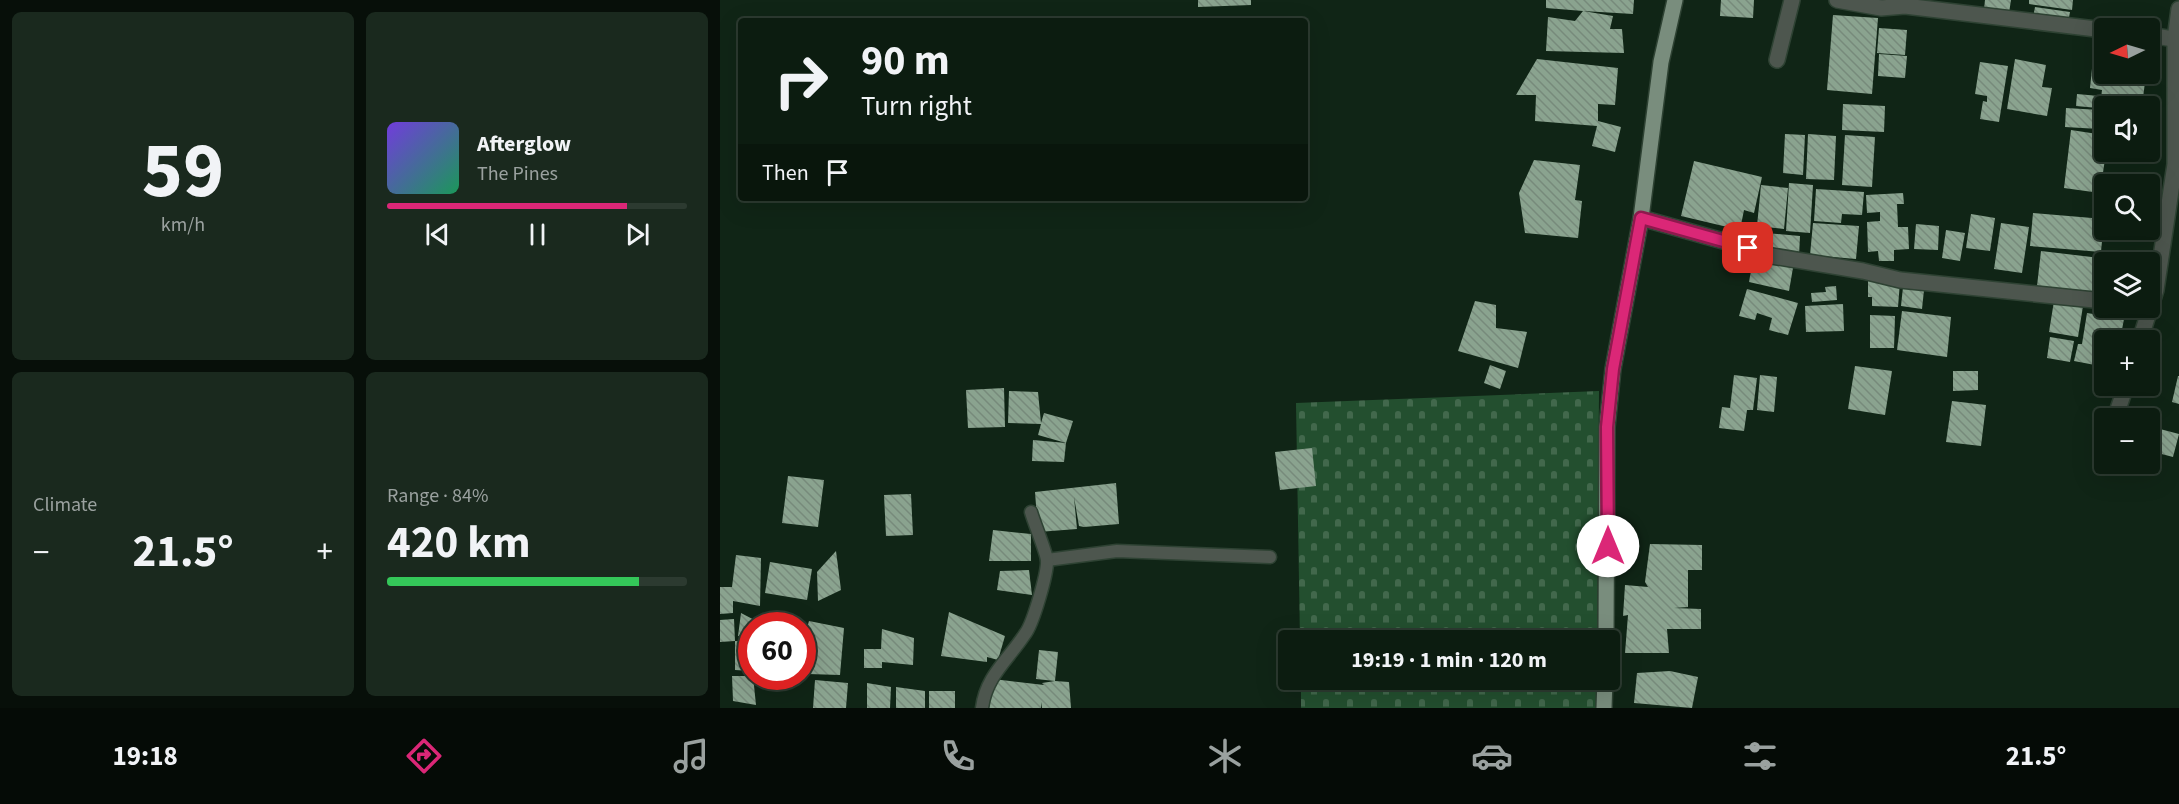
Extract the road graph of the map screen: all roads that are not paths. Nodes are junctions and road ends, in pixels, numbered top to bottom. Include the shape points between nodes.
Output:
1 (1675, 0) edge
2 (1792, 0) edge
3 (1837, 0) edge
4 (2179, 9) edge
5 (2094, 29) edge
6 (2160, 36) edge
7 (2177, 39) edge
8 (1777, 60) dead end
9 (1641, 218) junction
10 (2160, 269) edge
11 (2094, 300) edge
12 (1031, 512) dead end
13 (1270, 557) dead end
14 (1047, 560) junction
15 (1606, 630) edge
16 (1605, 690) edge
17 (982, 708) edge
18 (1604, 708) edge

1 - 9 main road via 1661,62
2 - 8 street
3 - 5 street via 1881,8 1905,6
4 - 7 street
6 - 7 street
7 - 10 street via 2175,164
9 - 11 street via 1766,255 1900,280
9 - 15 main road via 1613,369 1607,427
12 - 14 lane
13 - 14 lane via 1117,551
14 - 17 lane via 1027,632 991,679
16 - 18 main road

